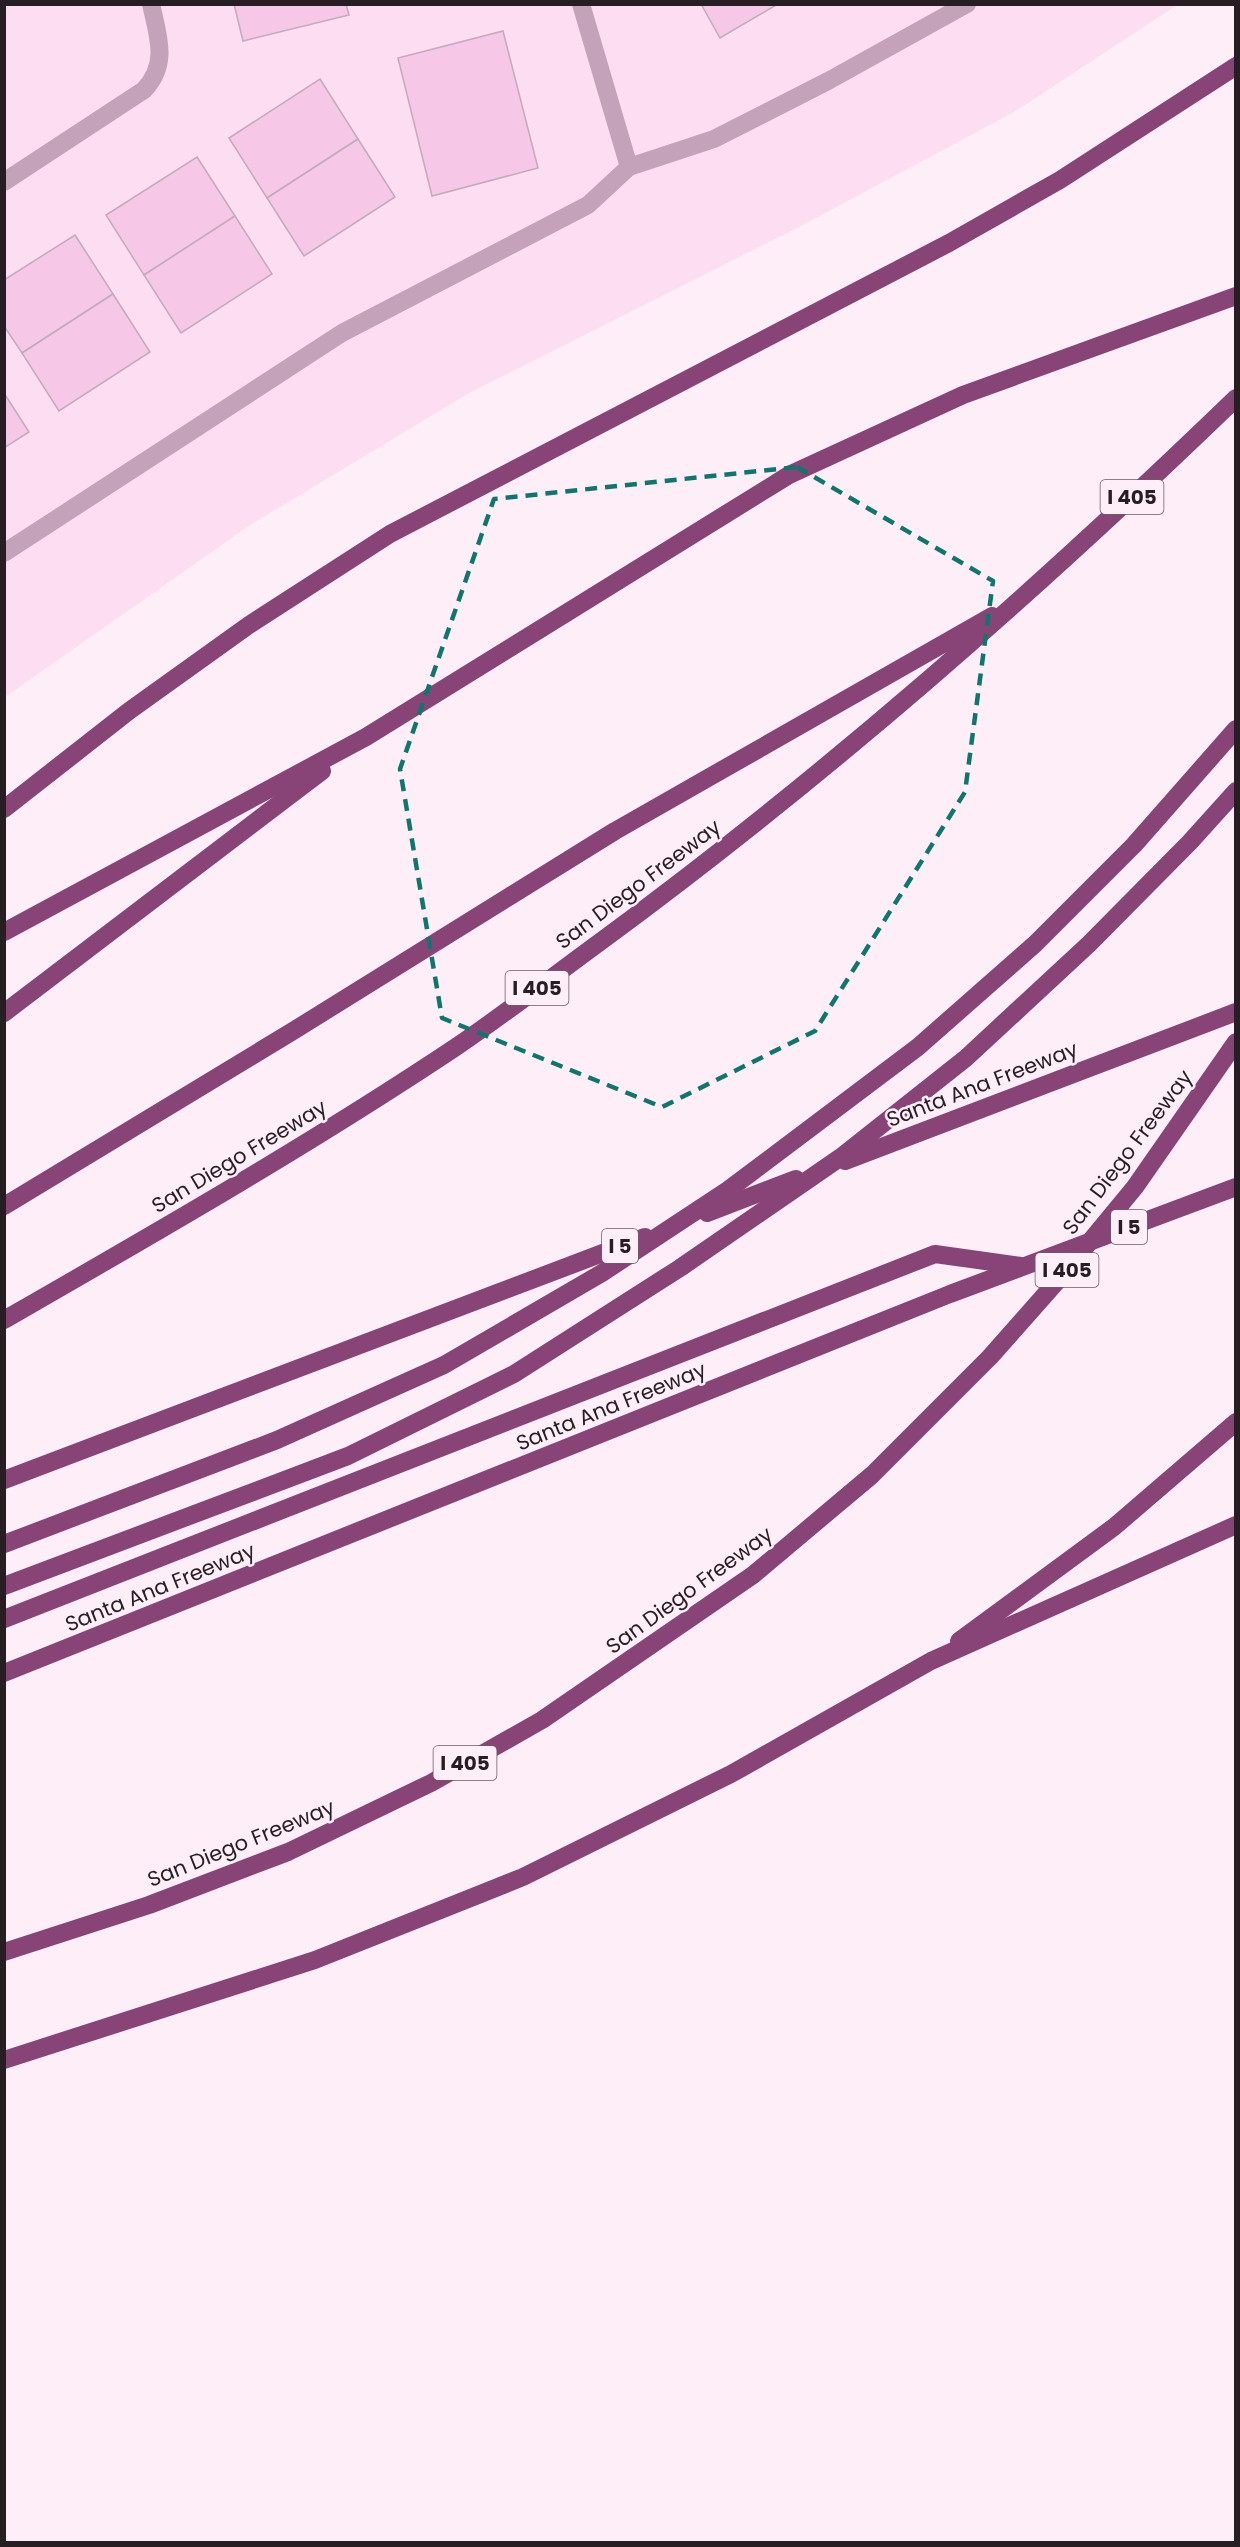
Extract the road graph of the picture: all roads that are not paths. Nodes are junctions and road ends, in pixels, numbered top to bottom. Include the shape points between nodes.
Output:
1 (151, 4) edge
2 (582, 4) edge
3 (967, 4) edge
4 (1236, 66) edge
5 (629, 167) junction
6 (4, 182) edge
7 (1236, 296) edge
8 (1236, 398) edge
9 (4, 553) edge
10 (1027, 595) junction
11 (1236, 729) edge
12 (366, 737) junction
13 (1236, 791) edge
14 (4, 808) edge
15 (4, 932) edge
16 (1236, 1012) edge
17 (4, 1013) edge
18 (1236, 1042) edge
19 (1236, 1186) edge
20 (4, 1206) edge
21 (1022, 1267) junction
22 (4, 1320) edge
23 (1236, 1422) edge
24 (4, 1480) edge
25 (1236, 1526) edge
26 (4, 1544) edge
27 (4, 1586) edge
28 (4, 1619) edge
29 (931, 1662) junction
30 (4, 1673) edge
31 (4, 1952) edge
32 (4, 2060) edge

1 - 6 lane via 160,61 156,78 144,90
2 - 5 lane
3 - 5 lane via 714,139
4 - 14 highway via 1060,180 949,243 390,534 240,631
5 - 9 lane via 588,205 342,333
7 - 12 highway via 963,395 789,475
8 - 10 highway, San Diego Freeway / I 405
10 - 20 highway via 615,831
10 - 22 highway, San Diego Freeway / I 405 via 864,737 674,887 459,1045 276,1163
11 - 26 highway via 1134,845 1035,944 918,1047 728,1190 602,1273 444,1365 277,1440
12 - 15 highway
12 - 17 highway
13 - 27 highway via 1191,843 1089,944 966,1058 841,1156 680,1268 514,1374 348,1456
16 - 24 highway, Santa Ana Freeway / I 5
18 - 31 highway, San Diego Freeway / I 405 via 1135,1187 990,1357 872,1476 753,1575 542,1720 431,1782 288,1852 149,1905
19 - 21 highway, Santa Ana Freeway / I 5
21 - 28 highway via 935,1254
21 - 30 highway, Santa Ana Freeway / I 5
23 - 29 highway via 1114,1527
25 - 29 highway
29 - 32 highway via 731,1774 523,1877 315,1960

